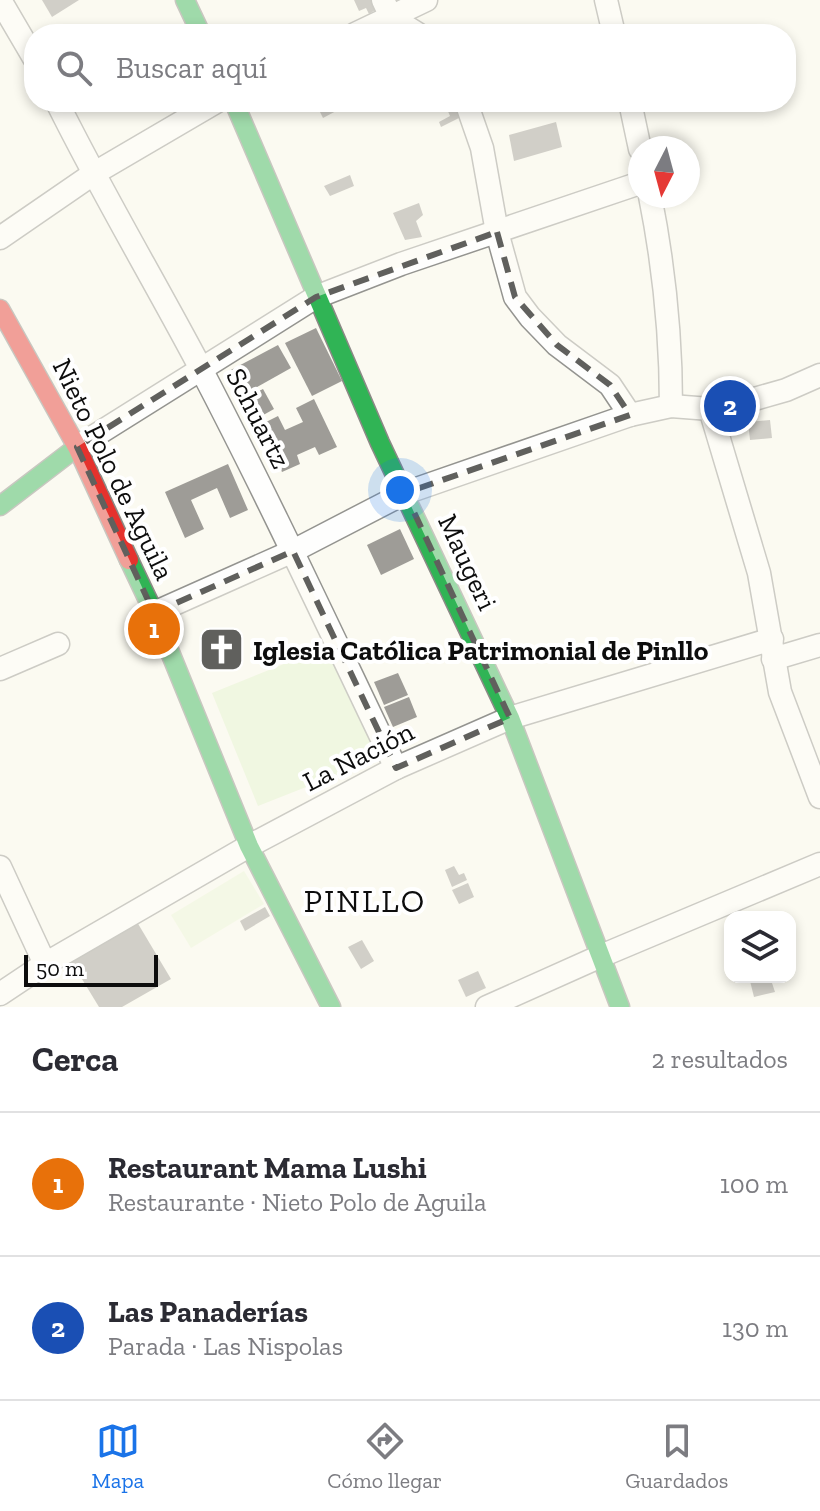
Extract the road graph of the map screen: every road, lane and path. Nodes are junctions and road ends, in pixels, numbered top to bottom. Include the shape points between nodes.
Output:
1 (0, 0) edge
2 (185, 0) edge
3 (426, 0) edge
4 (606, 0) edge
5 (387, 8) edge
6 (196, 24) edge
7 (367, 24) edge
8 (406, 24) edge
9 (612, 24) edge
10 (24, 41) edge
11 (62, 112) edge
12 (199, 112) edge
13 (238, 112) edge
14 (469, 112) edge
15 (632, 112) edge
16 (637, 136) edge
17 (93, 174) junction
18 (628, 187) edge
19 (652, 208) edge
20 (497, 232) junction
21 (0, 238) edge
22 (316, 297) junction
23 (0, 309) edge
24 (200, 368) junction
25 (820, 375) edge
26 (671, 406) junction
27 (710, 409) junction
28 (630, 415) junction
29 (77, 447) junction
30 (405, 493) junction
31 (0, 506) edge
32 (293, 551) junction
33 (154, 613) junction
34 (58, 644) dead end
35 (820, 645) edge
36 (772, 649) junction
37 (0, 669) edge
38 (510, 718) junction
39 (396, 768) junction
40 (820, 797) edge
41 (249, 846) junction
42 (820, 864) edge
43 (0, 867) edge
44 (601, 956) junction
45 (45, 964) junction
46 (0, 994) edge
47 (331, 1007) edge
48 (487, 1007) edge
49 (620, 1007) edge

1 - 10 street
2 - 6 street
3 - 5 street
4 - 9 street
5 - 7 street
5 - 8 street
11 - 17 street, Schuartz
12 - 17 street
13 - 22 street, Maugeri
14 - 20 street via 482,148
15 - 16 street
17 - 21 street
17 - 24 street, Schuartz
18 - 20 street
19 - 26 street via 668,311
20 - 22 street
20 - 28 street via 515,297 557,345 610,385
22 - 24 street
22 - 30 street, Maugeri
23 - 29 street, Nieto Polo de Aguila
24 - 29 street
24 - 32 street, Schuartz
25 - 27 street via 786,390
26 - 27 street
26 - 28 street
27 - 36 street via 759,573
28 - 30 street
29 - 31 street
29 - 33 street, Nieto Polo de Aguila
30 - 32 street
30 - 38 street, Maugeri
32 - 33 street
32 - 39 street, Schuartz
33 - 41 street, Nieto Polo de Aguila
34 - 37 street
35 - 36 street, La Nación
36 - 38 street, La Nación
36 - 40 street via 780,692
38 - 39 street, La Nación
38 - 44 street, Maugeri
39 - 41 street, La Nación
41 - 45 street, La Nación
41 - 47 street, Nieto Polo de Aguila
42 - 44 street
43 - 45 street
44 - 48 street
44 - 49 street, Maugeri
45 - 46 street, La Nación

